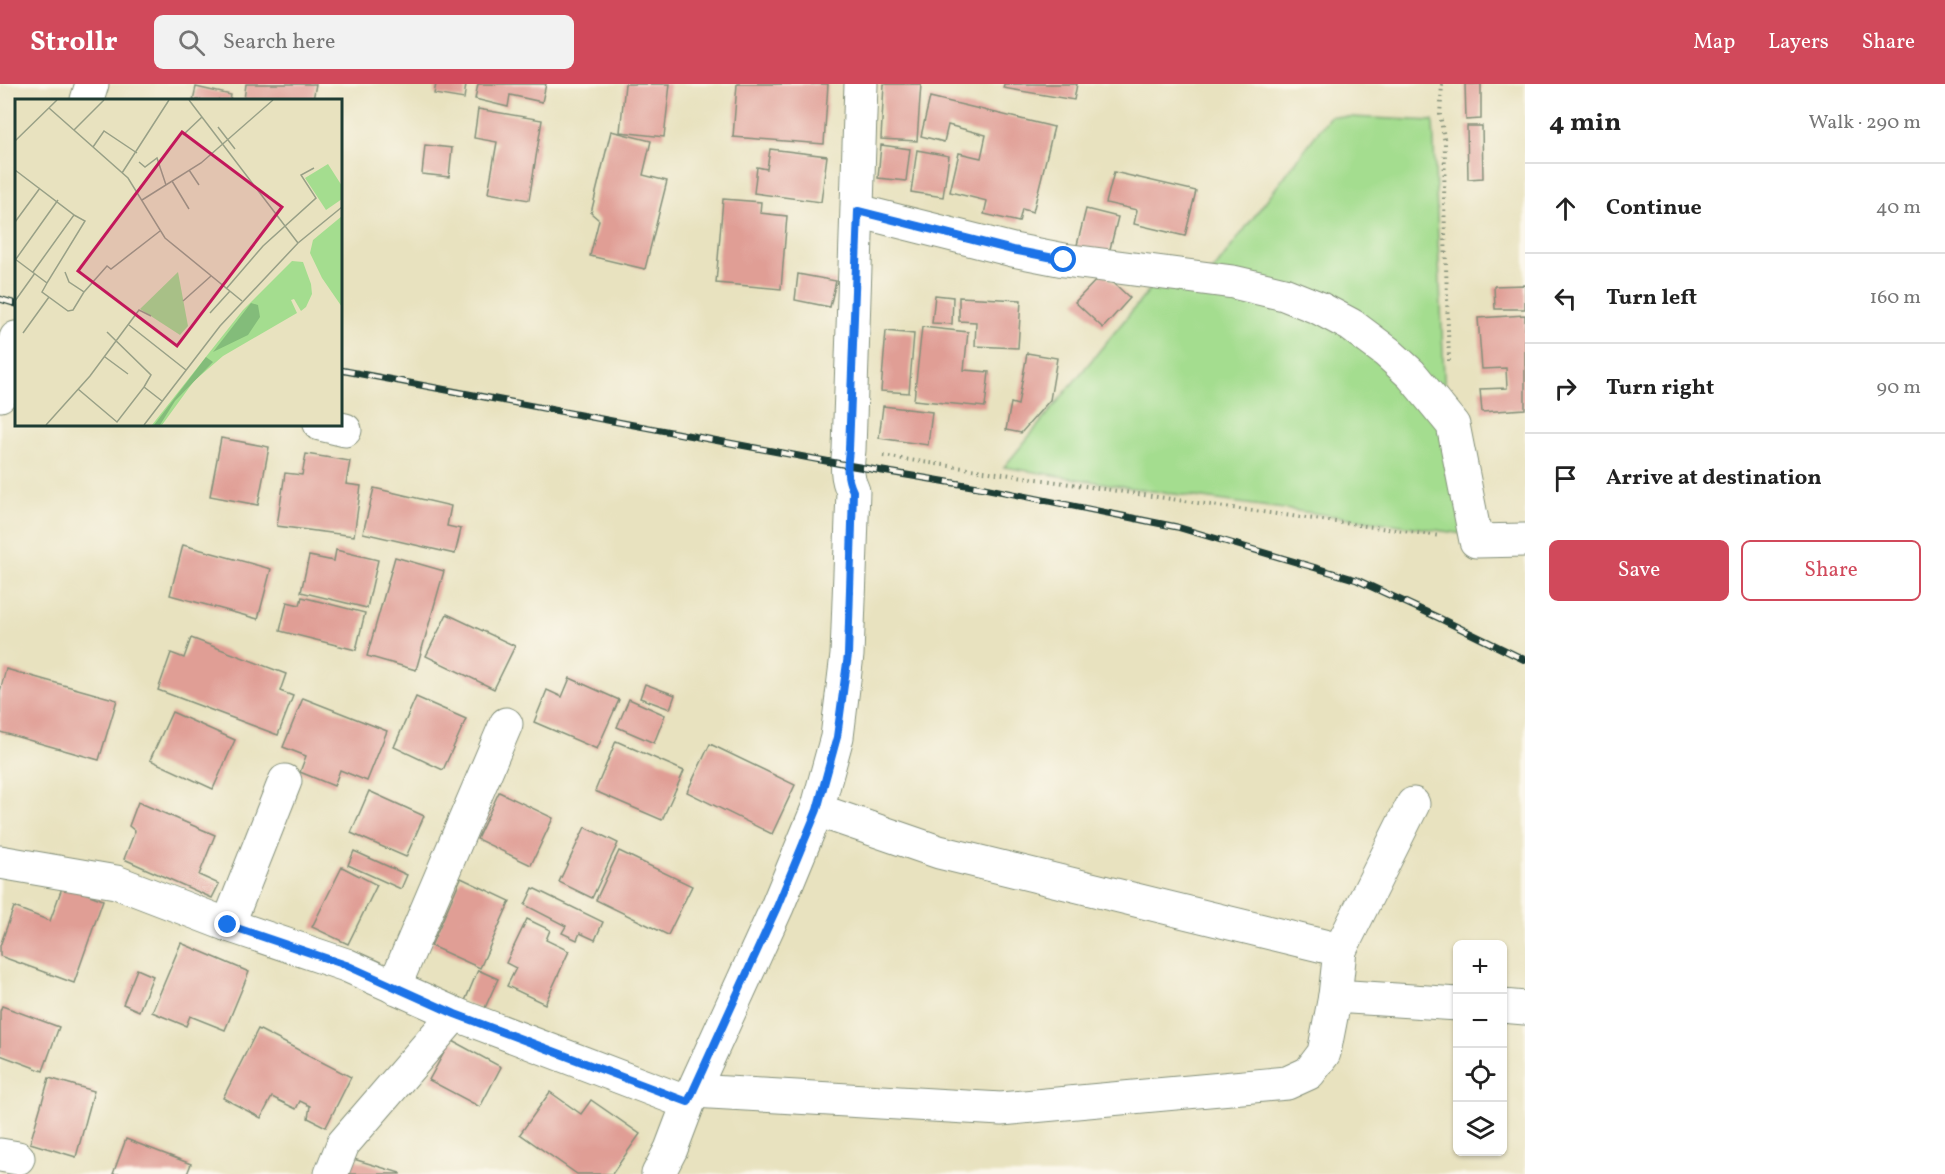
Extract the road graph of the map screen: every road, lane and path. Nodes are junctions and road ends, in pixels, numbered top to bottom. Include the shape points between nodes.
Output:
1 (92, 84) edge
2 (861, 84) edge
3 (1442, 84) edge
4 (87, 99) edge
5 (858, 211) junction
6 (15, 343) edge
7 (1450, 368) dead end
8 (7, 385) edge
9 (849, 450) junction
10 (1525, 540) edge
11 (1476, 541) junction
12 (506, 724) dead end
13 (285, 781) dead end
14 (1413, 804) dead end
15 (817, 810) junction
16 (0, 862) edge
17 (228, 925) junction
18 (1340, 950) junction
19 (394, 987) junction
20 (1335, 996) junction
21 (1453, 1004) edge
22 (1507, 1006) edge
23 (1525, 1008) edge
24 (455, 1014) junction
25 (691, 1097) junction
26 (331, 1174) edge
27 (658, 1174) edge

1 - 4 street
2 - 5 street
3 - 7 path
5 - 9 street
5 - 11 street via 1013,250 1233,282 1284,294 1351,325 1411,374 1453,424
6 - 8 street
9 - 11 path
9 - 15 street via 847,480 853,491 848,655 837,737
10 - 11 street
12 - 19 street
13 - 17 street
14 - 18 street
15 - 18 street via 939,852
15 - 25 street
16 - 17 street via 116,882
17 - 19 street via 346,965
18 - 20 street
19 - 24 street
20 - 21 street
20 - 25 street via 1324,1053 1309,1073 1287,1083 1001,1109
22 - 23 street
24 - 25 street
24 - 26 street via 343,1144
25 - 27 street

